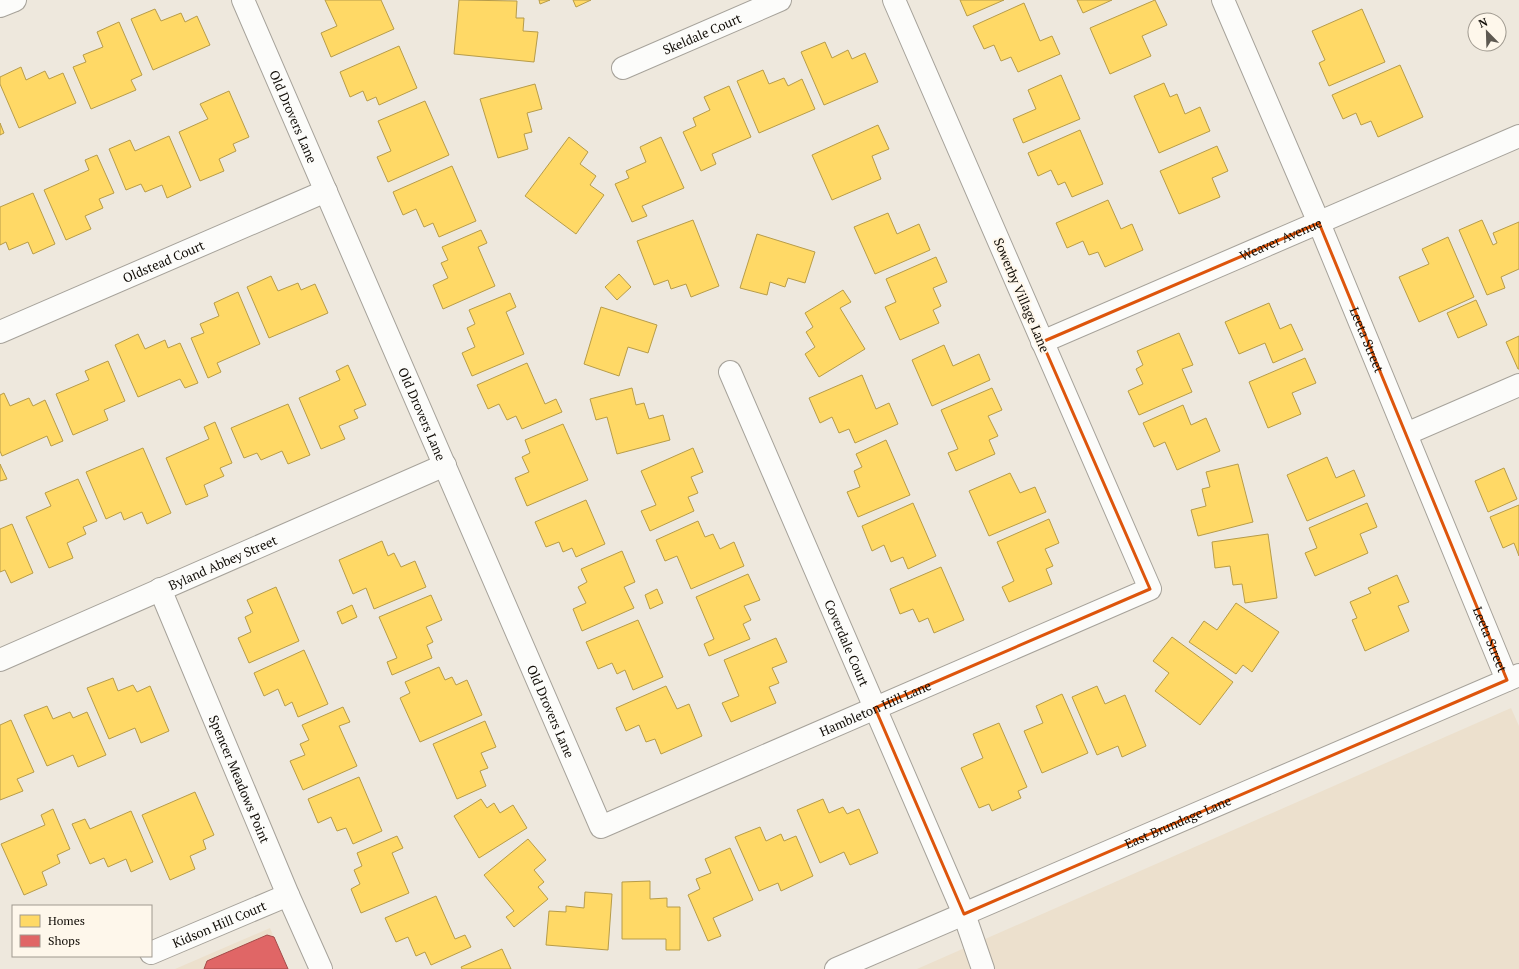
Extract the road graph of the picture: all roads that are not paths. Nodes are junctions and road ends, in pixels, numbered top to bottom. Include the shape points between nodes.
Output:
1 (15, 0) edge
2 (243, 0) edge
3 (780, 0) edge
4 (894, 0) edge
5 (1223, 0) edge
6 (0, 6) edge
7 (623, 68) dead end
8 (1519, 136) edge
9 (326, 191) junction
10 (1319, 223) junction
11 (0, 332) edge
12 (1042, 342) junction
13 (730, 372) dead end
14 (1519, 385) edge
15 (1406, 434) junction
16 (444, 465) junction
17 (160, 589) junction
18 (1150, 589) joint
19 (0, 660) edge
20 (1513, 678) edge
21 (875, 708) junction
22 (601, 826) joint
23 (288, 895) junction
24 (964, 914) junction
25 (152, 953) edge
26 (321, 969) edge
27 (836, 969) edge
28 (983, 969) edge

1 - 6 street
2 - 9 street, Old Drovers Lane
3 - 7 street, Skeldale Court
4 - 12 street, Sowerby Village Lane
5 - 10 street, Leeta Street
8 - 10 street, Weaver Avenue
9 - 11 street, Oldstead Court
9 - 16 street, Old Drovers Lane
10 - 12 street, Weaver Avenue
10 - 15 street, Leeta Street
12 - 18 street, Sowerby Village Lane
13 - 21 street, Coverdale Court
14 - 15 street
15 - 20 street, Leeta Street
16 - 17 street, Byland Abbey Street
16 - 22 street, Old Drovers Lane
17 - 19 street, Byland Abbey Street
17 - 23 street, Spencer Meadows Point
18 - 21 street, Hambleton Hill Lane
20 - 24 street, East Brundage Lane
21 - 22 street, Hambleton Hill Lane
21 - 24 street, Coverdale Court
23 - 25 street, Kidson Hill Court
23 - 26 street, Spencer Meadows Point
24 - 27 street, East Brundage Lane
24 - 28 street, Coverdale Court

